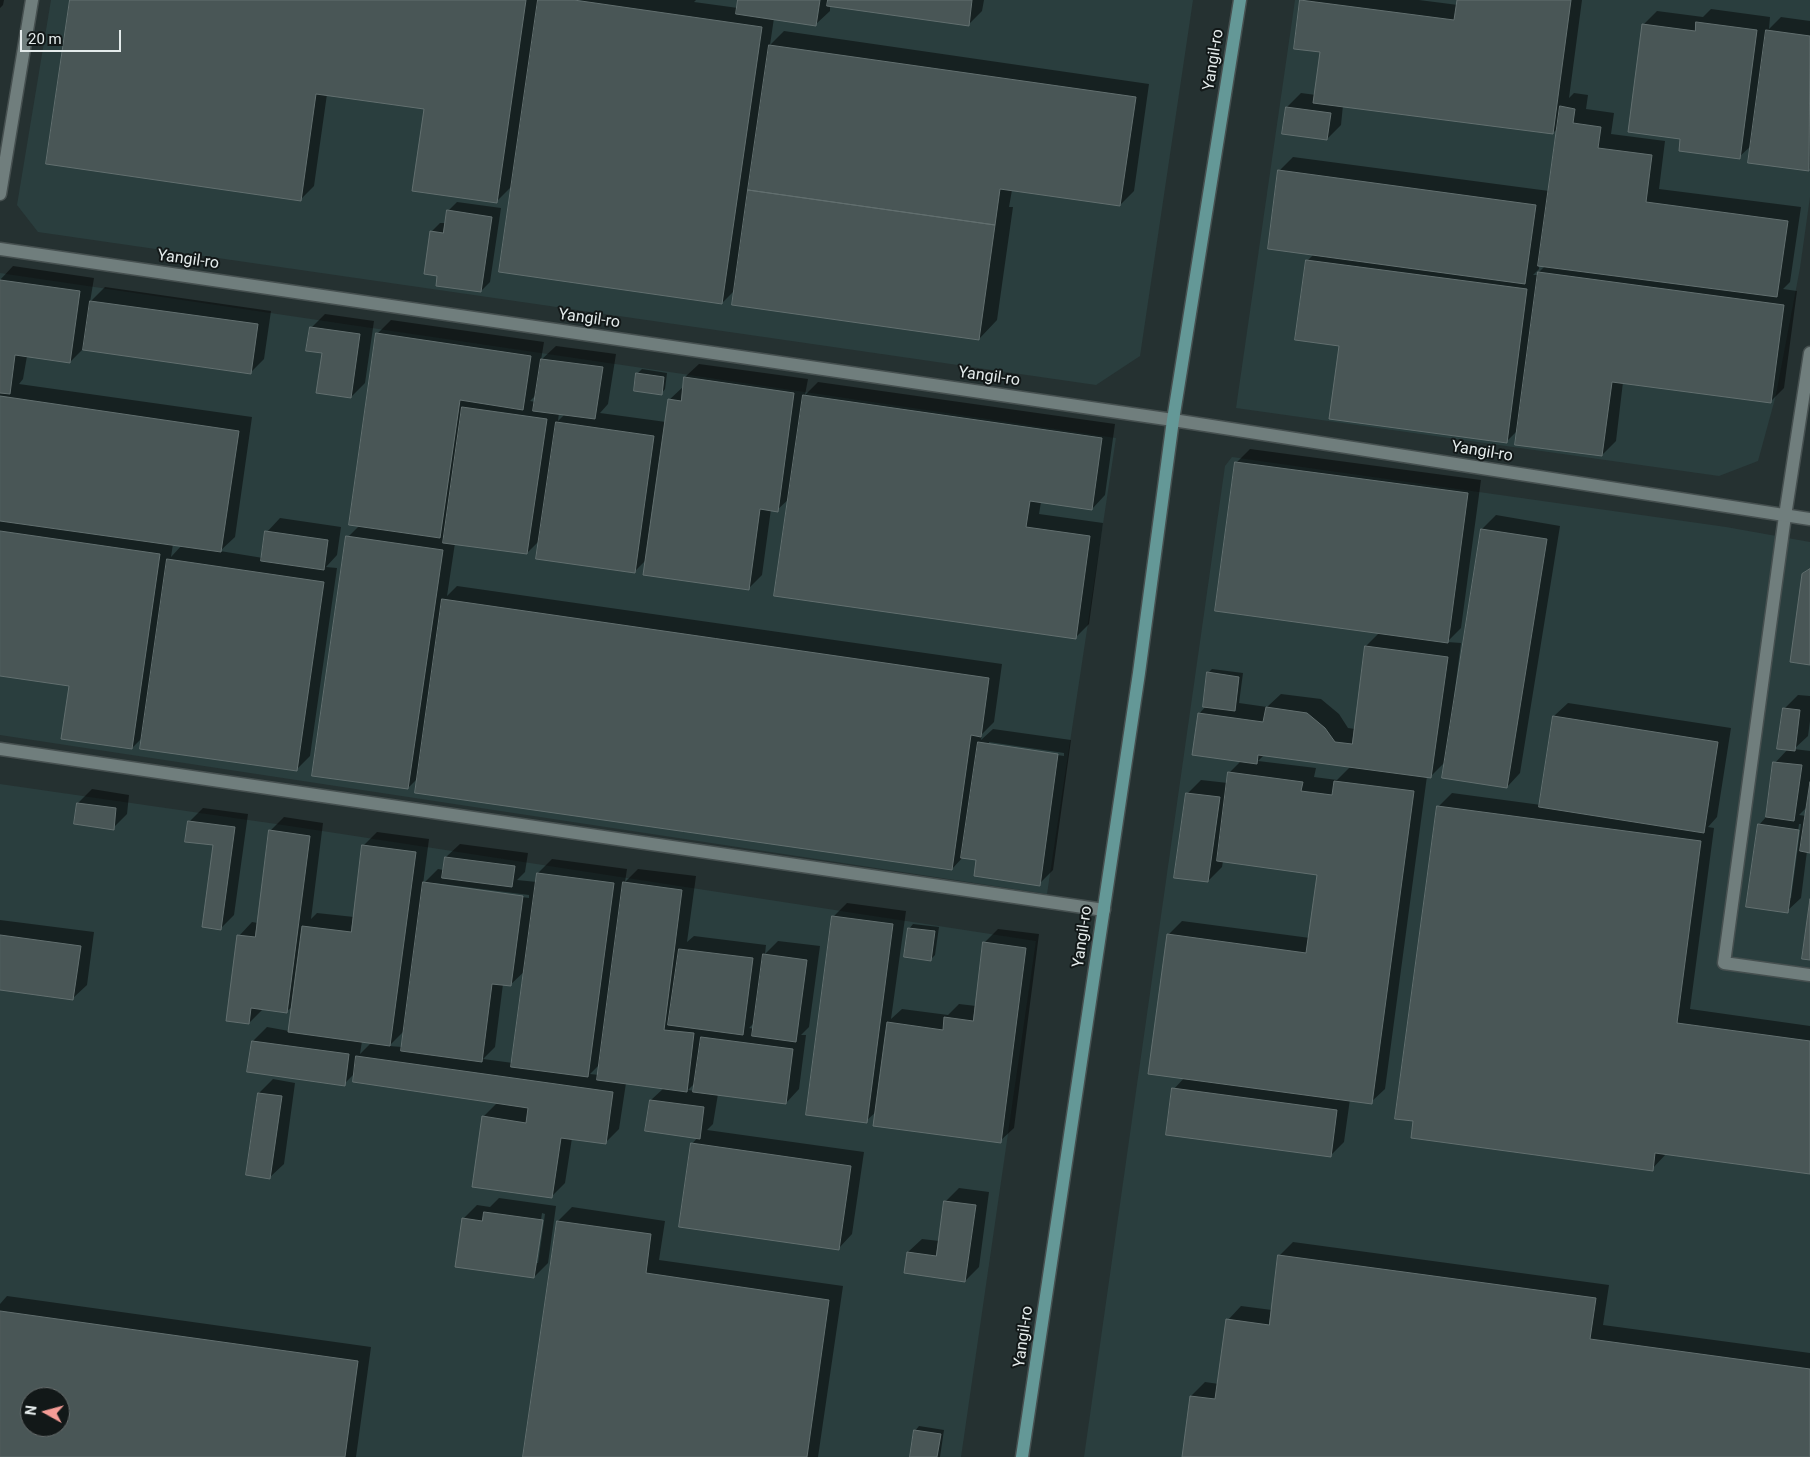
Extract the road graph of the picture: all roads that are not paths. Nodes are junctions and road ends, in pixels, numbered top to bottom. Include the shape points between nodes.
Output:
1 (32, 0) edge
2 (1240, 0) edge
3 (0, 194) edge
4 (0, 249) edge
5 (1810, 353) edge
6 (1173, 420) junction
7 (1786, 516) junction
8 (1810, 519) edge
9 (0, 749) edge
10 (1104, 910) junction
11 (1810, 975) edge
12 (1022, 1457) edge

1 - 3 street
2 - 6 main road, Yangil-ro
4 - 6 street, Yangil-ro
5 - 7 street
6 - 7 street, Yangil-ro
6 - 10 main road, Yangil-ro
7 - 8 street, Yangil-ro
7 - 11 street via 1724,964
9 - 10 street
10 - 12 main road, Yangil-ro

